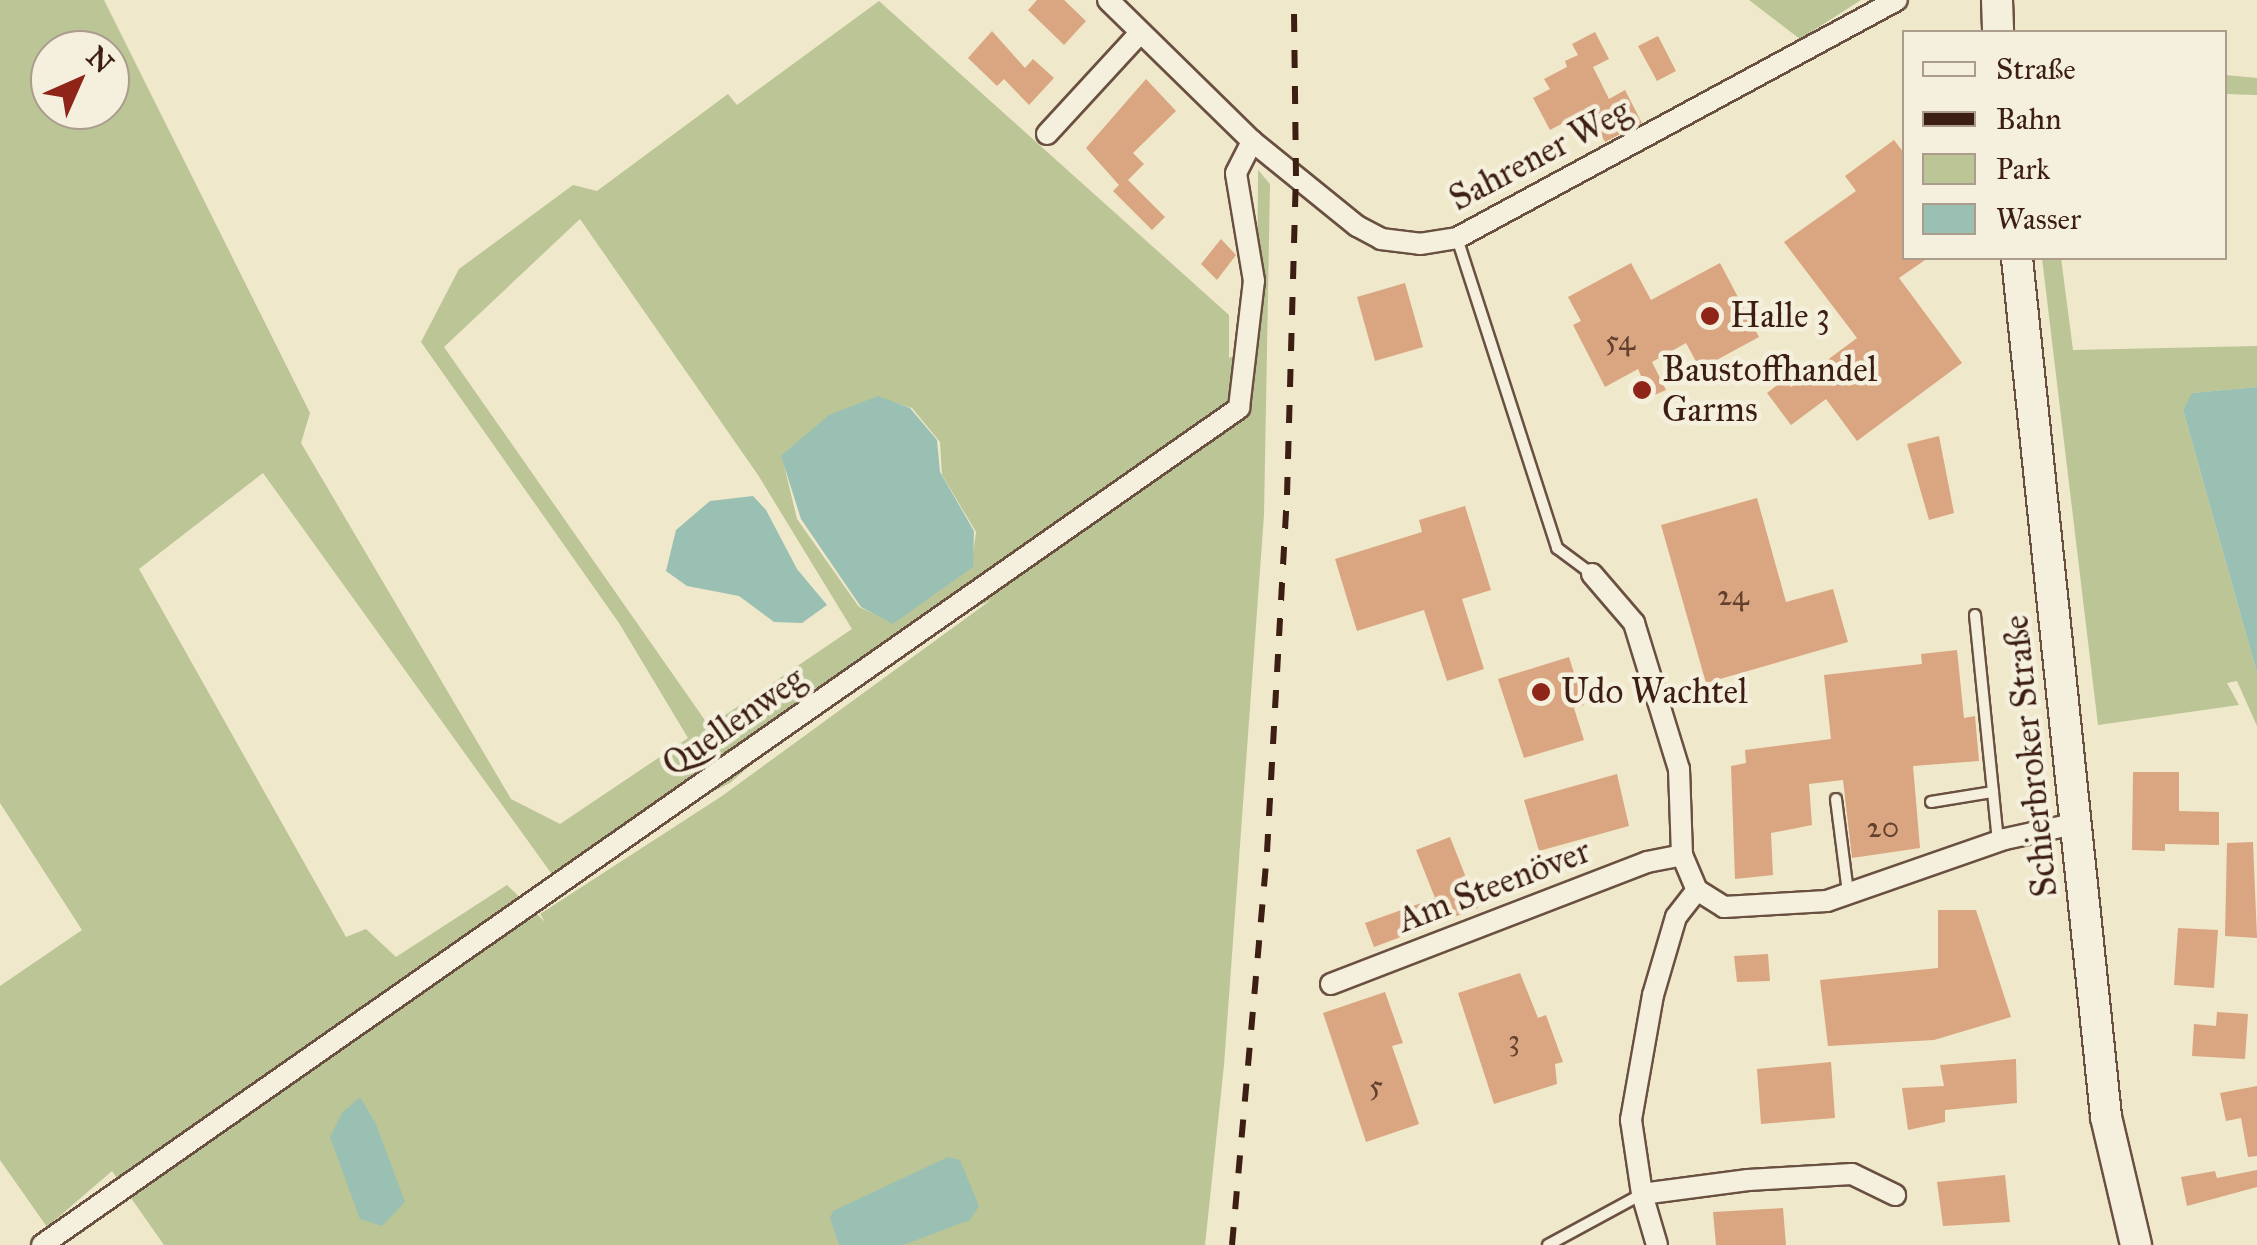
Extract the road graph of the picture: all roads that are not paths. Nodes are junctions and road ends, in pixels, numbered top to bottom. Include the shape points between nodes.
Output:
1 (1108, 0) edge
2 (1896, 0) edge
3 (1140, 33) junction
4 (1046, 134) dead end
5 (1252, 141) junction
6 (1457, 238) junction
7 (2017, 260) edge
8 (1592, 574) joint
9 (1975, 615) dead end
10 (1993, 792) junction
11 (1836, 799) dead end
12 (1930, 802) dead end
13 (2074, 824) junction
14 (1998, 841) junction
15 (1682, 855) junction
16 (1698, 890) junction
17 (1848, 893) junction
18 (1331, 984) dead end
19 (1642, 1194) junction
20 (1896, 1195) dead end
21 (42, 1245) edge
22 (1548, 1245) edge
23 (1657, 1245) edge
24 (2136, 1245) edge

1 - 3 street, Sahrener Weg
2 - 6 street, Sahrener Weg via 1784,70
3 - 4 street
3 - 5 street, Sahrener Weg
5 - 6 street, Sahrener Weg via 1382,239 1420,244
5 - 21 street, Quellenweg via 1236,173 1254,281 1240,408
6 - 8 lane via 1558,548
7 - 13 main road, Schierbroker Straße
8 - 15 street via 1634,623 1679,768
9 - 10 lane
10 - 12 lane
10 - 14 lane
11 - 17 lane
13 - 14 street
13 - 24 main road, Schierbroker Straße via 2106,1117
14 - 17 street
15 - 16 street
15 - 18 street, Am Steenöver via 1647,862
16 - 17 street via 1724,907
16 - 19 street via 1676,917 1650,1013 1631,1120
19 - 20 street via 1852,1174
19 - 22 lane
19 - 23 street

